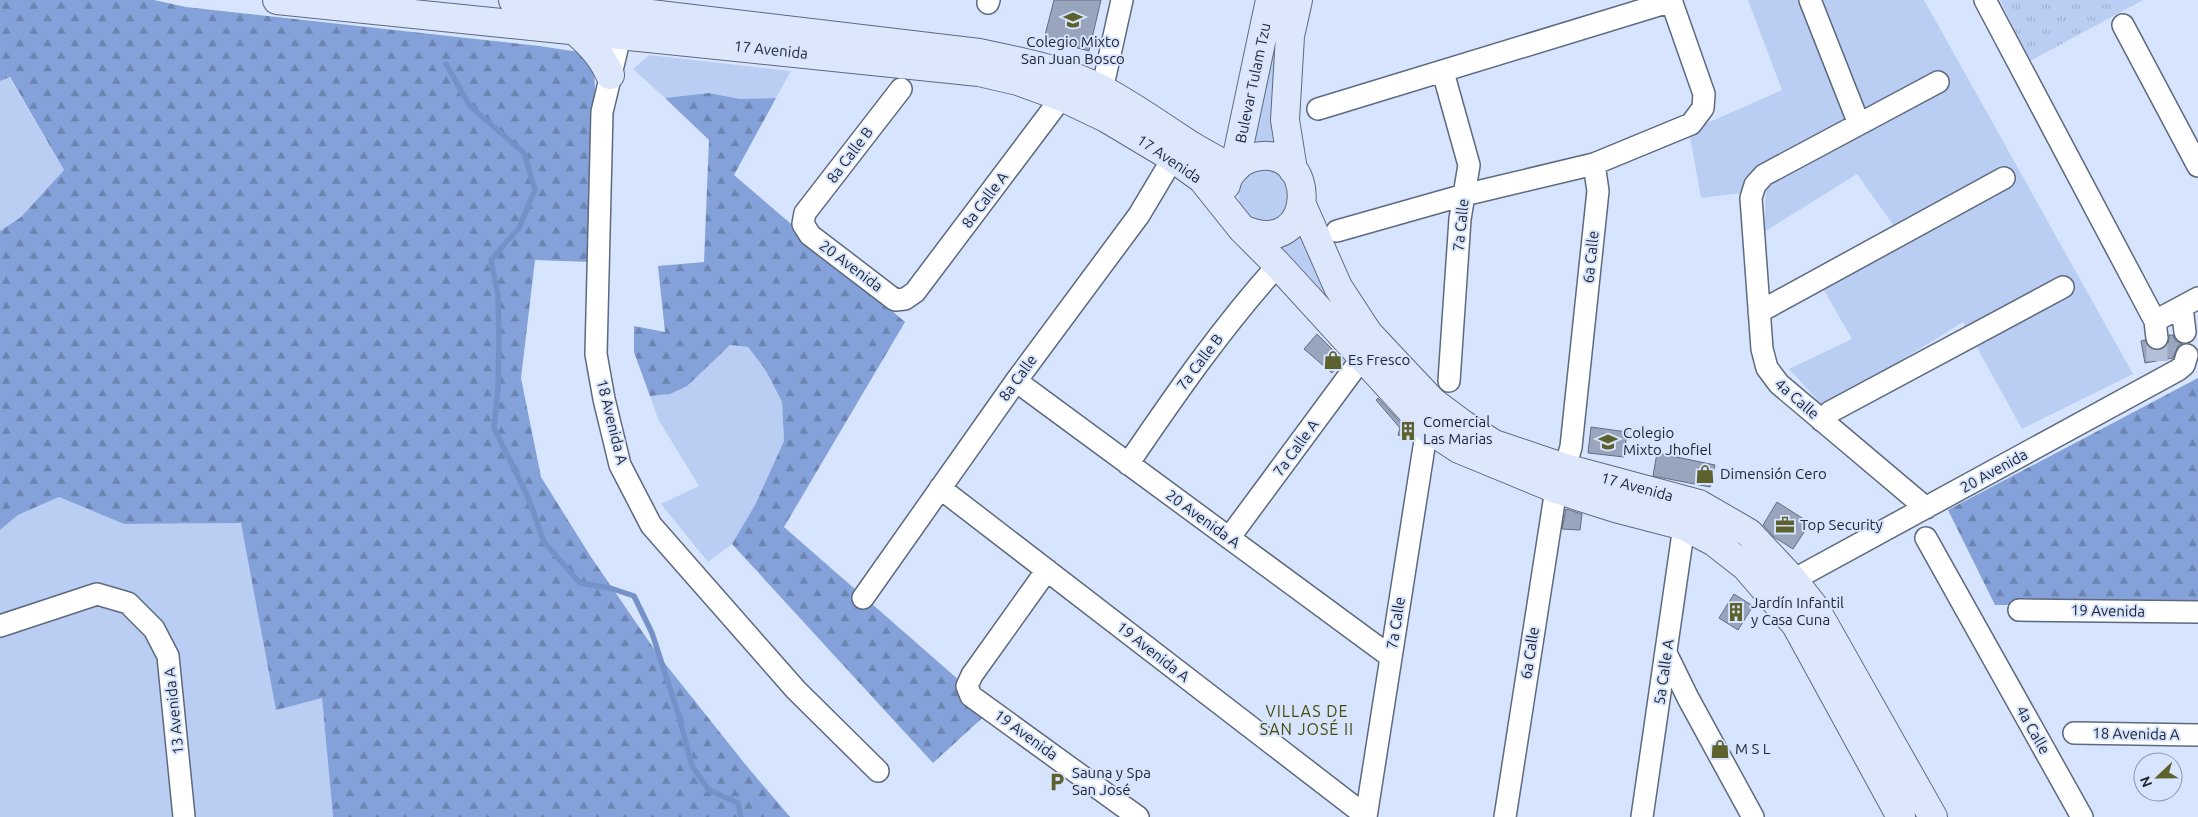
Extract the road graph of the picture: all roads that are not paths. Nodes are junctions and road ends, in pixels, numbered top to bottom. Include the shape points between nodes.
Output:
1 (277, 0) edge
2 (514, 0) edge
3 (1122, 0) edge
4 (1270, 0) edge
5 (1298, 0) edge
6 (1985, 0) edge
7 (1671, 1) edge
8 (1816, 2) edge
9 (623, 22) junction
10 (2123, 25) dead end
11 (574, 30) junction
12 (1443, 72) junction
13 (610, 75) junction
14 (1938, 82) dead end
15 (900, 89) dead end
16 (1102, 90) junction
17 (1062, 97) junction
18 (1318, 109) dead end
19 (1859, 124) junction
20 (1174, 158) junction
21 (1594, 164) junction
22 (2198, 166) edge
23 (1235, 168) junction
24 (1293, 170) junction
25 (2004, 178) dead end
26 (1464, 195) junction
27 (1302, 205) junction
28 (1234, 218) junction
29 (803, 224) joint
30 (1337, 231) dead end
31 (1278, 265) junction
32 (2063, 287) dead end
33 (905, 300) joint
34 (2190, 302) edge
35 (1759, 312) junction
36 (2185, 332) dead end
37 (2187, 355) dead end
38 (1362, 358) junction
39 (2156, 361) tunnel mouth
40 (1016, 381) junction
41 (1450, 382) dead end
42 (2154, 384) junction
43 (1822, 421) junction
44 (1427, 428) junction
45 (1128, 464) junction
46 (1560, 479) junction
47 (940, 488) junction
48 (1926, 508) junction
49 (1684, 526) junction
50 (1229, 538) junction
51 (1926, 538) dead end
52 (1047, 570) junction
53 (1793, 580) junction
54 (863, 598) dead end
55 (2019, 610) dead end
56 (2198, 612) edge
57 (0, 626) edge
58 (1667, 655) junction
59 (1391, 658) junction
60 (2074, 733) dead end
61 (2198, 735) edge
62 (878, 772) dead end
63 (1366, 816) edge
64 (184, 817) edge
65 (1138, 817) edge
66 (1505, 817) edge
67 (1642, 817) edge
68 (1753, 817) edge
69 (1901, 817) edge
70 (1933, 817) edge
71 (2082, 817) edge

1 - 11 main road, 17 Avenida
2 - 9 main road, 17 Avenida
3 - 16 street
4 - 23 main road, Bulevar Tulam Tzu
5 - 24 main road, Bulevar Tulam Tzu via 1290,36 1286,120
6 - 34 street via 2156,329
7 - 12 street
7 - 21 street via 1704,94 1700,114 1685,128
8 - 19 street
9 - 11 main road, 17 Avenida
9 - 13 street, 18 Avenida A
9 - 16 main road, 17 Avenida via 979,53 1050,69
9 - 17 main road, 17 Avenida via 979,72 1018,80
10 - 22 street
11 - 13 main road via 591,44
12 - 18 street
12 - 26 street, 7a Calle via 1469,166
13 - 62 street, 18 Avenida A via 602,112 596,354 620,465 651,525 796,690
14 - 19 street
15 - 29 street, 8a Calle B via 806,213
16 - 23 main road, 17 Avenida via 1148,116 1182,141
17 - 20 main road, 17 Avenida via 1106,118
17 - 33 street, 8a Calle A via 915,292
19 - 35 street, 4a Calle via 1764,175 1755,185 1751,198
20 - 28 main road, 17 Avenida via 1202,180
20 - 40 street, 8a Calle via 1139,215
21 - 26 street
21 - 46 street, 6a Calle via 1598,191 1571,447
23 - 24 main road via 1259,156 1284,161
23 - 28 main road via 1225,188
24 - 27 main road via 1300,180
25 - 35 street
26 - 30 street
26 - 41 street, 7a Calle
27 - 28 main road via 1293,221 1278,233 1260,235
27 - 46 main road, 17 Avenida via 1338,287 1368,333 1433,402 1494,444
28 - 31 main road, 17 Avenida
29 - 33 street, 20 Avenida via 810,235 895,300
31 - 38 main road, 17 Avenida
31 - 45 street, 7a Calle B via 1190,373
32 - 43 street via 1830,412
34 - 36 street
35 - 43 street, 4a Calle via 1767,368 1779,384
37 - 42 street, 20 Avenida via 2182,368
38 - 44 main road, 17 Avenida
38 - 50 street, 7a Calle A
39 - 42 street
40 - 45 street, 20 Avenida A
40 - 47 street, 8a Calle
42 - 48 street, 20 Avenida
43 - 48 street, 4a Calle
44 - 46 main road, 17 Avenida via 1459,449
44 - 59 street, 7a Calle
45 - 50 street, 20 Avenida A
46 - 49 main road, 17 Avenida via 1615,508
46 - 53 main road, 17 Avenida via 1698,504 1749,533
46 - 66 street, 6a Calle
47 - 52 street, 19 Avenida A
47 - 54 street, 8a Calle
48 - 53 street, 20 Avenida
49 - 58 street, 5a Calle A
49 - 69 main road, 17 Avenida via 1714,542 1746,567 1796,625
50 - 59 street, 20 Avenida A
51 - 71 street, 4a Calle
52 - 63 street, 19 Avenida A
52 - 65 street, 19 Avenida via 967,686 971,696
53 - 70 main road, 17 Avenida via 1815,608
55 - 56 street, 19 Avenida
57 - 64 street, 13 Avenida A via 97,594 128,603 154,629 168,656
58 - 67 street, 5a Calle A
58 - 68 street
59 - 63 street, 7a Calle
60 - 61 street, 18 Avenida A

